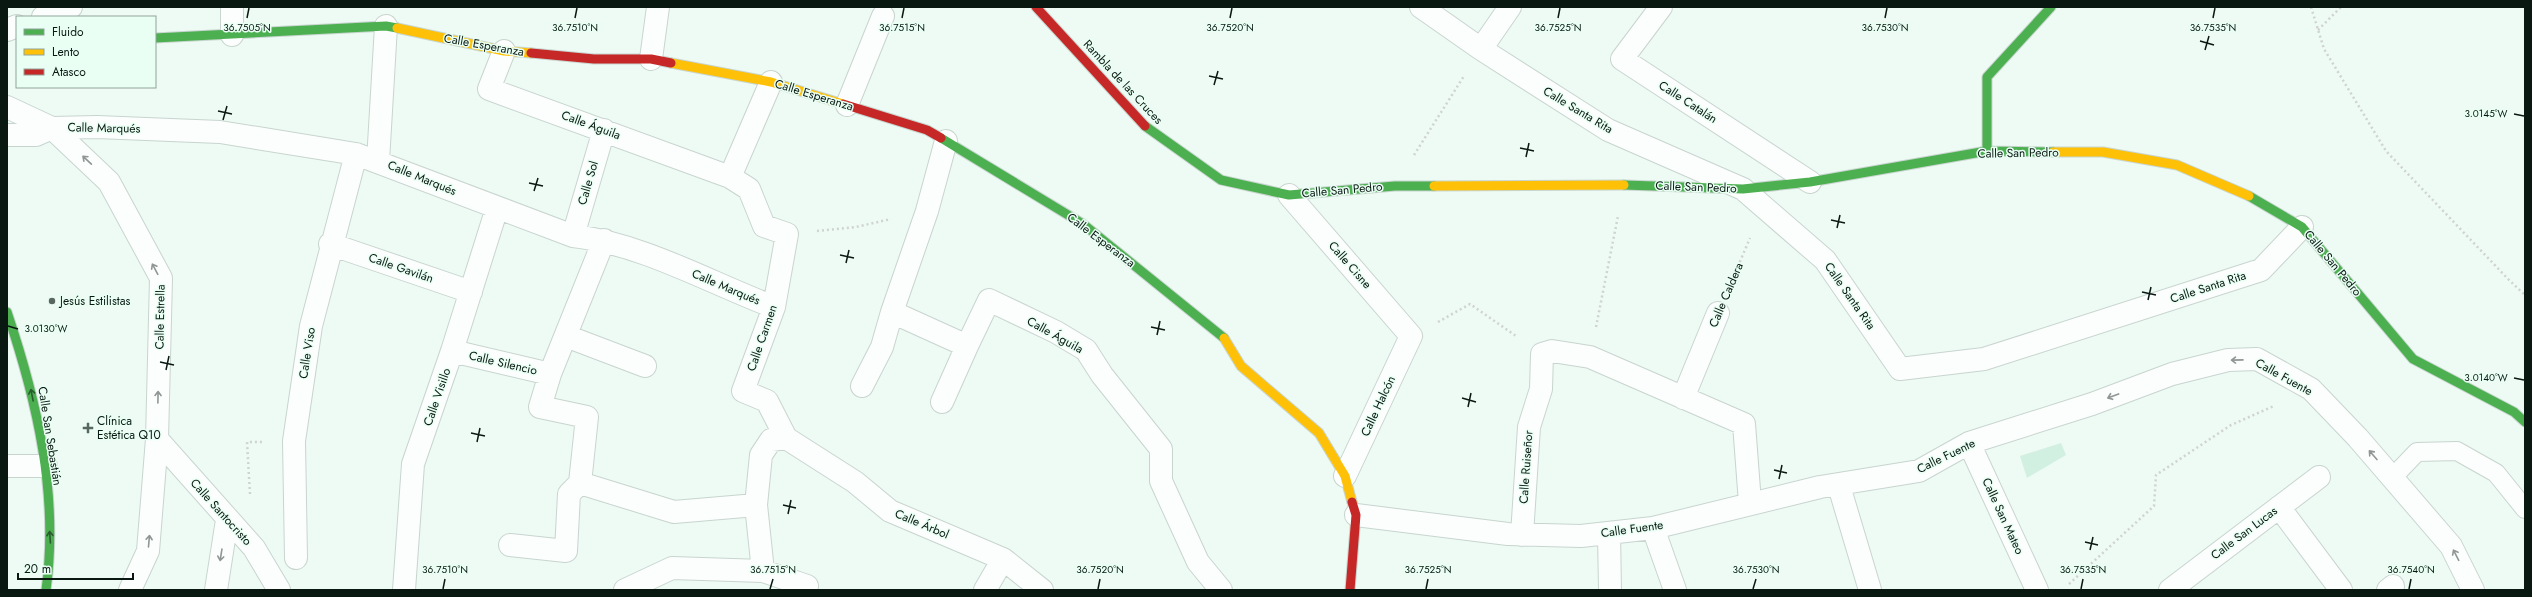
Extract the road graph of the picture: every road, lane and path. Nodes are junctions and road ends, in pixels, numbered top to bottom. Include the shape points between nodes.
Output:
1 (71, 7) edge
2 (232, 7) edge
3 (658, 7) edge
4 (1036, 7) edge
5 (1421, 7) edge
6 (1510, 7) edge
7 (1661, 7) edge
8 (2051, 7) edge
9 (2311, 7) edge
10 (2340, 7) edge
11 (46, 16) edge
12 (883, 16) dead end
13 (16, 26) edge
14 (386, 26) junction
15 (2318, 30) junction
16 (7, 31) edge
17 (232, 35) junction
18 (156, 38) edge
19 (1481, 49) junction
20 (504, 51) junction
21 (651, 59) junction
22 (771, 82) junction
23 (847, 105) junction
24 (7, 107) edge
25 (52, 128) junction
26 (604, 130) junction
27 (7, 135) edge
28 (946, 141) junction
29 (1987, 151) junction
30 (356, 154) junction
31 (378, 161) junction
32 (730, 177) junction
33 (1810, 182) junction
34 (1624, 185) junction
35 (1395, 186) junction
36 (1743, 189) junction
37 (1289, 195) junction
38 (497, 208) junction
39 (927, 211) junction
40 (2302, 227) junction
41 (787, 234) junction
42 (573, 236) junction
43 (604, 240) junction
44 (330, 244) junction
45 (471, 292) junction
46 (2525, 295) edge
47 (774, 308) junction
48 (7, 312) edge
49 (892, 312) junction
50 (1718, 313) joint
51 (566, 336) junction
52 (1411, 336) junction
53 (967, 346) junction
54 (452, 351) junction
55 (1542, 354) junction
56 (1590, 357) junction
57 (645, 366) dead end
58 (550, 374) junction
59 (862, 386) dead end
60 (2311, 389) junction
61 (1683, 398) junction
62 (942, 402) dead end
63 (2525, 422) edge
64 (786, 438) junction
65 (157, 439) junction
66 (294, 441) junction
67 (1969, 443) junction
68 (7, 466) edge
69 (46, 466) junction
70 (1345, 476) junction
71 (2318, 477) dead end
72 (2392, 477) junction
73 (580, 483) junction
74 (1840, 486) junction
75 (250, 495) dead end
76 (1750, 503) junction
77 (756, 505) junction
78 (2279, 507) junction
79 (2525, 509) edge
80 (1356, 515) junction
81 (227, 520) junction
82 (1653, 528) junction
83 (1609, 533) junction
84 (1522, 535) junction
85 (510, 544) dead end
86 (296, 558) dead end
87 (1003, 559) junction
88 (763, 571) junction
89 (2067, 585) dead end
90 (809, 589) edge
91 (46, 590) edge
92 (130, 590) edge
93 (216, 590) edge
94 (279, 590) edge
95 (406, 590) edge
96 (625, 590) edge
97 (985, 590) edge
98 (1042, 590) edge
99 (1221, 590) edge
100 (1350, 590) edge
101 (1610, 590) edge
102 (1674, 590) edge
103 (1870, 590) edge
104 (2037, 590) edge
105 (2170, 590) edge
106 (2341, 590) edge
107 (2474, 590) edge

1 - 11 street
2 - 17 street
3 - 21 street
4 - 37 street, Rambla de las Cruces via 1146,128 1221,180
5 - 19 street, Calle Santa Rita
6 - 19 street
7 - 33 street, Calle Catalán via 1622,59
8 - 29 street via 1987,77
9 - 15 path
10 - 15 path
12 - 23 street
13 - 16 street
14 - 17 street, Calle Esperanza
14 - 20 street, Calle Esperanza
14 - 31 street
15 - 46 path via 2324,50 2386,151
17 - 18 street, Calle Esperanza
19 - 35 path, Calle San Pedro
19 - 36 street, Calle Santa Rita via 1608,130
20 - 21 street, Calle Esperanza via 594,59
20 - 26 street, Calle Águila via 489,89
21 - 22 street, Calle Esperanza
22 - 23 street, Calle Esperanza
22 - 32 street
23 - 28 street, Calle Esperanza via 927,130
24 - 25 street, Calle Estrella
25 - 27 street via 36,135
25 - 30 street, Calle Marqués via 96,127 220,132
65 -> 25 street, Calle Estrella via 161,278 110,182
26 - 32 street, Calle Águila
26 - 42 street, Calle Sol
28 - 39 street
28 - 70 street, Calle Esperanza via 1083,224 1221,334 1241,366 1319,434
29 - 33 street, Calle San Pedro
29 - 40 street, Calle San Pedro via 2103,152 2177,165 2249,196
30 - 31 street, Calle Marqués
30 - 44 street, Calle Viso
31 - 38 street, Calle Marqués
32 - 41 street via 749,190 764,226
33 - 36 street, Calle San Pedro
34 - 35 street, Calle San Pedro
34 - 36 street, Calle San Pedro
34 - 56 path
35 - 37 street, Calle San Pedro
36 - 40 street, Calle Santa Rita via 1825,260 1900,369 1984,359 2261,270
36 - 50 path, Calle Caldera via 1752,234
37 - 52 street, Calle Cisne
38 - 42 street, Calle Marqués
38 - 45 street, Calle Visillo
39 - 41 path via 856,227
39 - 49 street
40 - 63 street, Calle San Pedro via 2413,358 2514,412
41 - 47 street, Calle Carmen
42 - 43 street, Calle Marqués
43 - 47 street, Calle Marqués via 684,269
43 - 51 street
44 - 45 street, Calle Gavilán
44 - 66 street, Calle Viso via 311,326
45 - 54 street, Calle Visillo
47 - 64 street, Calle Carmen via 743,391 767,401
69 -> 48 street, Calle San Sebastián via 28,375
49 - 53 street
49 - 59 street via 882,347
50 - 61 street, Calle Caldera
51 - 57 street
51 - 58 street
52 - 55 path via 1470,304
52 - 70 street, Calle Halcón
53 - 62 street
53 - 99 street, Calle Águila via 989,300 1056,332 1086,350 1102,375 1161,449 1161,481 1198,562
54 - 58 street, Calle Silencio
54 - 95 street, Calle Visillo via 413,464
55 - 56 street via 1552,351
55 - 84 street, Calle Ruiseñor via 1541,389 1528,427
56 - 61 street
58 - 73 street, Calle Silencio via 540,407 587,417
60 -> 67 street, Calle Fuente via 2257,359 2228,360 2172,374 2092,404
72 -> 60 street, Calle Fuente
60 - 89 path via 2231,425 2156,475 2154,506
61 - 76 street via 1744,424
64 - 77 street via 771,440 761,455
64 - 87 street, Calle Árbol via 855,482 890,511
65 - 81 street, Calle Santocristo
92 -> 65 street, Calle Estrella via 148,551
66 - 75 path via 247,442
66 - 86 street, Calle Viso
67 - 74 street, Calle Fuente via 1919,471
67 - 104 street, Calle San Mateo
68 - 69 street
91 -> 69 street, Calle San Sebastián via 51,553
70 - 80 street
71 - 78 street, Calle San Lucas
72 - 79 lane via 2417,452 2457,451 2496,472
107 -> 72 street, Calle Fuente via 2451,546
73 - 77 street via 674,512
73 - 85 street, Calle Silencio via 570,494 566,551
74 - 76 street, Calle Fuente via 1820,487
74 - 103 street
76 - 82 street, Calle Fuente
77 - 88 street
78 - 105 street, Calle San Lucas
78 - 106 street
80 - 84 street, Calle Fuente
80 - 100 street
81 -> 93 street
81 - 94 street, Calle Santocristo via 254,548
82 - 83 street, Calle Fuente
82 - 102 street
83 - 84 street, Calle Fuente via 1581,536
83 - 101 street
87 - 97 street
87 - 98 street, Calle Árbol
88 - 90 street
88 - 96 street via 672,568

